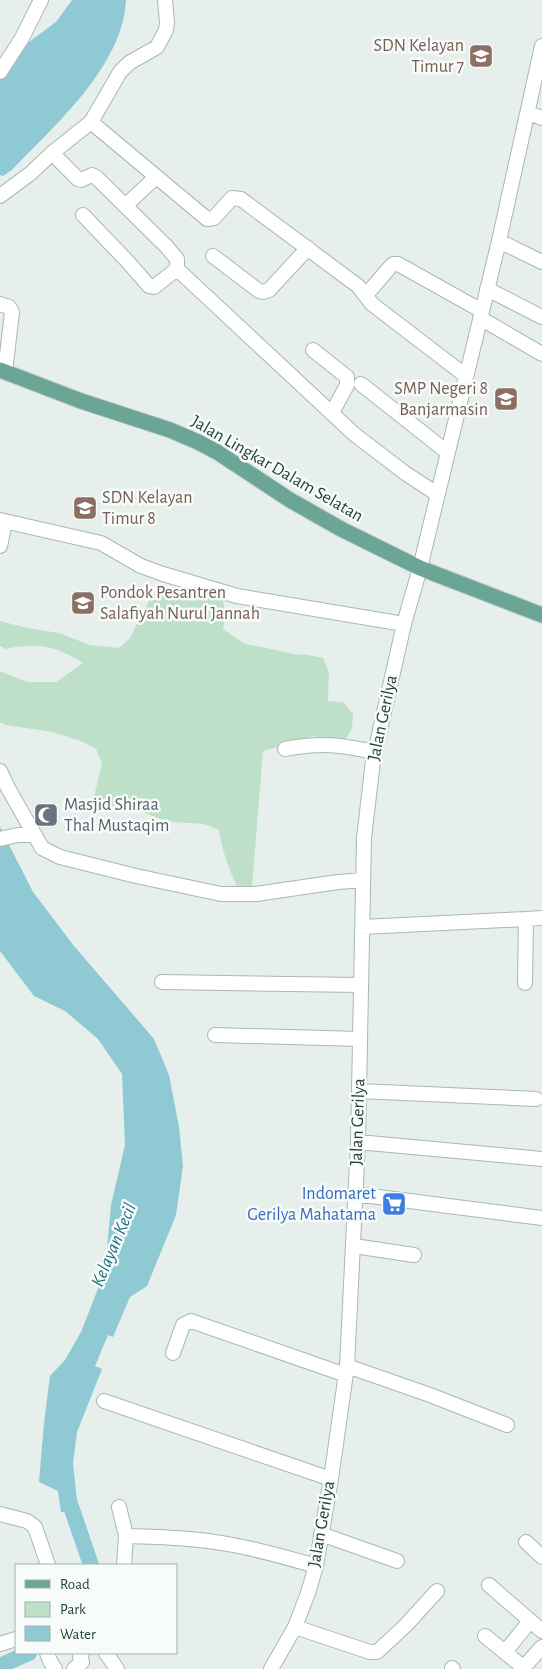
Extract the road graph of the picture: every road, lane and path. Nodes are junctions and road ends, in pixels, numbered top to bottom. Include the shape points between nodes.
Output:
1 (41, 0) edge
2 (165, 0) edge
3 (542, 46) edge
4 (0, 72) edge
5 (528, 113) junction
6 (542, 118) edge
7 (92, 122) junction
8 (52, 153) junction
9 (156, 176) junction
10 (2, 191) edge
11 (125, 206) junction
12 (83, 215) dead end
13 (499, 241) junction
14 (308, 248) junction
15 (213, 256) dead end
16 (542, 262) edge
17 (178, 269) junction
18 (487, 290) junction
19 (366, 295) junction
20 (0, 304) edge
21 (481, 315) junction
22 (542, 317) edge
23 (313, 350) dead end
24 (542, 354) edge
25 (3, 371) edge
26 (466, 376) junction
27 (361, 384) dead end
28 (332, 413) junction
29 (447, 452) junction
30 (437, 494) junction
31 (2, 521) edge
32 (0, 546) edge
33 (420, 568) junction
34 (542, 607) edge
35 (542, 615) edge
36 (404, 624) junction
37 (285, 749) dead end
38 (375, 752) junction
39 (0, 771) edge
40 (35, 835) junction
41 (2, 839) edge
42 (363, 880) junction
43 (542, 918) edge
44 (526, 919) junction
45 (362, 927) junction
46 (162, 982) dead end
47 (525, 984) dead end
48 (360, 985) junction
49 (215, 1035) dead end
50 (360, 1039) junction
51 (359, 1092) junction
52 (536, 1099) dead end
53 (358, 1142) junction
54 (542, 1159) edge
55 (355, 1194) junction
56 (542, 1218) edge
57 (354, 1246) junction
58 (414, 1255) dead end
59 (173, 1353) dead end
60 (346, 1371) junction
61 (104, 1400) dead end
62 (507, 1425) dead end
63 (331, 1479) junction
64 (119, 1507) dead end
65 (0, 1514) edge
66 (321, 1534) junction
67 (126, 1536) junction
68 (526, 1542) dead end
69 (542, 1557) edge
70 (397, 1561) dead end
71 (48, 1564) edge
72 (124, 1564) edge
73 (316, 1566) junction
74 (489, 1584) dead end
75 (437, 1591) dead end
76 (530, 1621) junction
77 (295, 1627) junction
78 (542, 1631) edge
79 (485, 1636) dead end
80 (15, 1639) edge
81 (0, 1644) edge
82 (542, 1647) edge
83 (505, 1652) junction
84 (47, 1654) edge
85 (107, 1654) edge
86 (522, 1668) edge
87 (55, 1669) edge
88 (117, 1669) edge
89 (271, 1669) edge

1 - 4 street
2 - 7 street via 167,22 162,39 157,47 128,63 120,72
3 - 5 street, Jalan Gerilya
5 - 6 street
5 - 13 street, Jalan Gerilya
7 - 8 street
7 - 9 street
8 - 10 street via 31,173
8 - 11 street via 79,180 92,175 97,178
9 - 11 street
9 - 14 street via 207,219 214,218 236,197
11 - 17 street via 177,259
12 - 17 street via 149,286 154,287
13 - 16 street
13 - 18 street, Jalan Gerilya
14 - 15 street via 269,290 263,292
14 - 19 street
17 - 28 street
18 - 21 street, Jalan Gerilya
18 - 22 street
19 - 21 street via 391,266 398,264
19 - 26 street via 372,304
20 - 25 street via 12,312
21 - 24 street
21 - 26 street, Jalan Gerilya
23 - 28 street via 347,377 347,385
25 - 33 main road, Jalan Lingkar Dalam Selatan via 198,442 298,505
26 - 29 street, Jalan Gerilya
27 - 29 street
28 - 30 street via 390,462
29 - 30 street, Jalan Gerilya
30 - 33 street, Jalan Gerilya
31 - 32 street
31 - 36 street via 102,543 141,566 237,596
33 - 34 main road, Jalan Lingkar Dalam Selatan via 426,564
33 - 35 main road, Jalan Lingkar Dalam Selatan
33 - 36 street, Jalan Gerilya
36 - 38 street, Jalan Gerilya
37 - 38 street via 322,744
38 - 42 street, Jalan Gerilya via 366,808
39 - 40 street
40 - 41 street
40 - 42 street via 42,848 60,857 221,894 256,894
42 - 45 street, Jalan Gerilya
43 - 44 street
44 - 45 street
44 - 47 street
45 - 48 street, Jalan Gerilya
46 - 48 street
48 - 50 street, Jalan Gerilya
49 - 50 street
50 - 51 street, Jalan Gerilya
51 - 52 street
51 - 53 street, Jalan Gerilya
53 - 54 street
53 - 55 street, Jalan Gerilya
55 - 56 street
55 - 57 street, Jalan Gerilya
57 - 58 street
57 - 60 street, Jalan Gerilya
59 - 60 street via 183,1325 191,1321
60 - 62 street via 430,1395
60 - 63 street, Jalan Gerilya
61 - 63 street
63 - 66 street, Jalan Gerilya
64 - 67 street
65 - 71 street via 27,1521 35,1527
66 - 70 street
66 - 73 street, Jalan Gerilya
67 - 72 street
67 - 73 street via 232,1544
68 - 69 street
73 - 77 street, Jalan Gerilya
74 - 76 street
75 - 77 street via 377,1652
76 - 78 street
76 - 83 street
77 - 89 street, Jalan Gerilya
79 - 83 street
80 - 81 street
82 - 86 street
83 - 86 street
84 - 87 street
85 - 88 street

